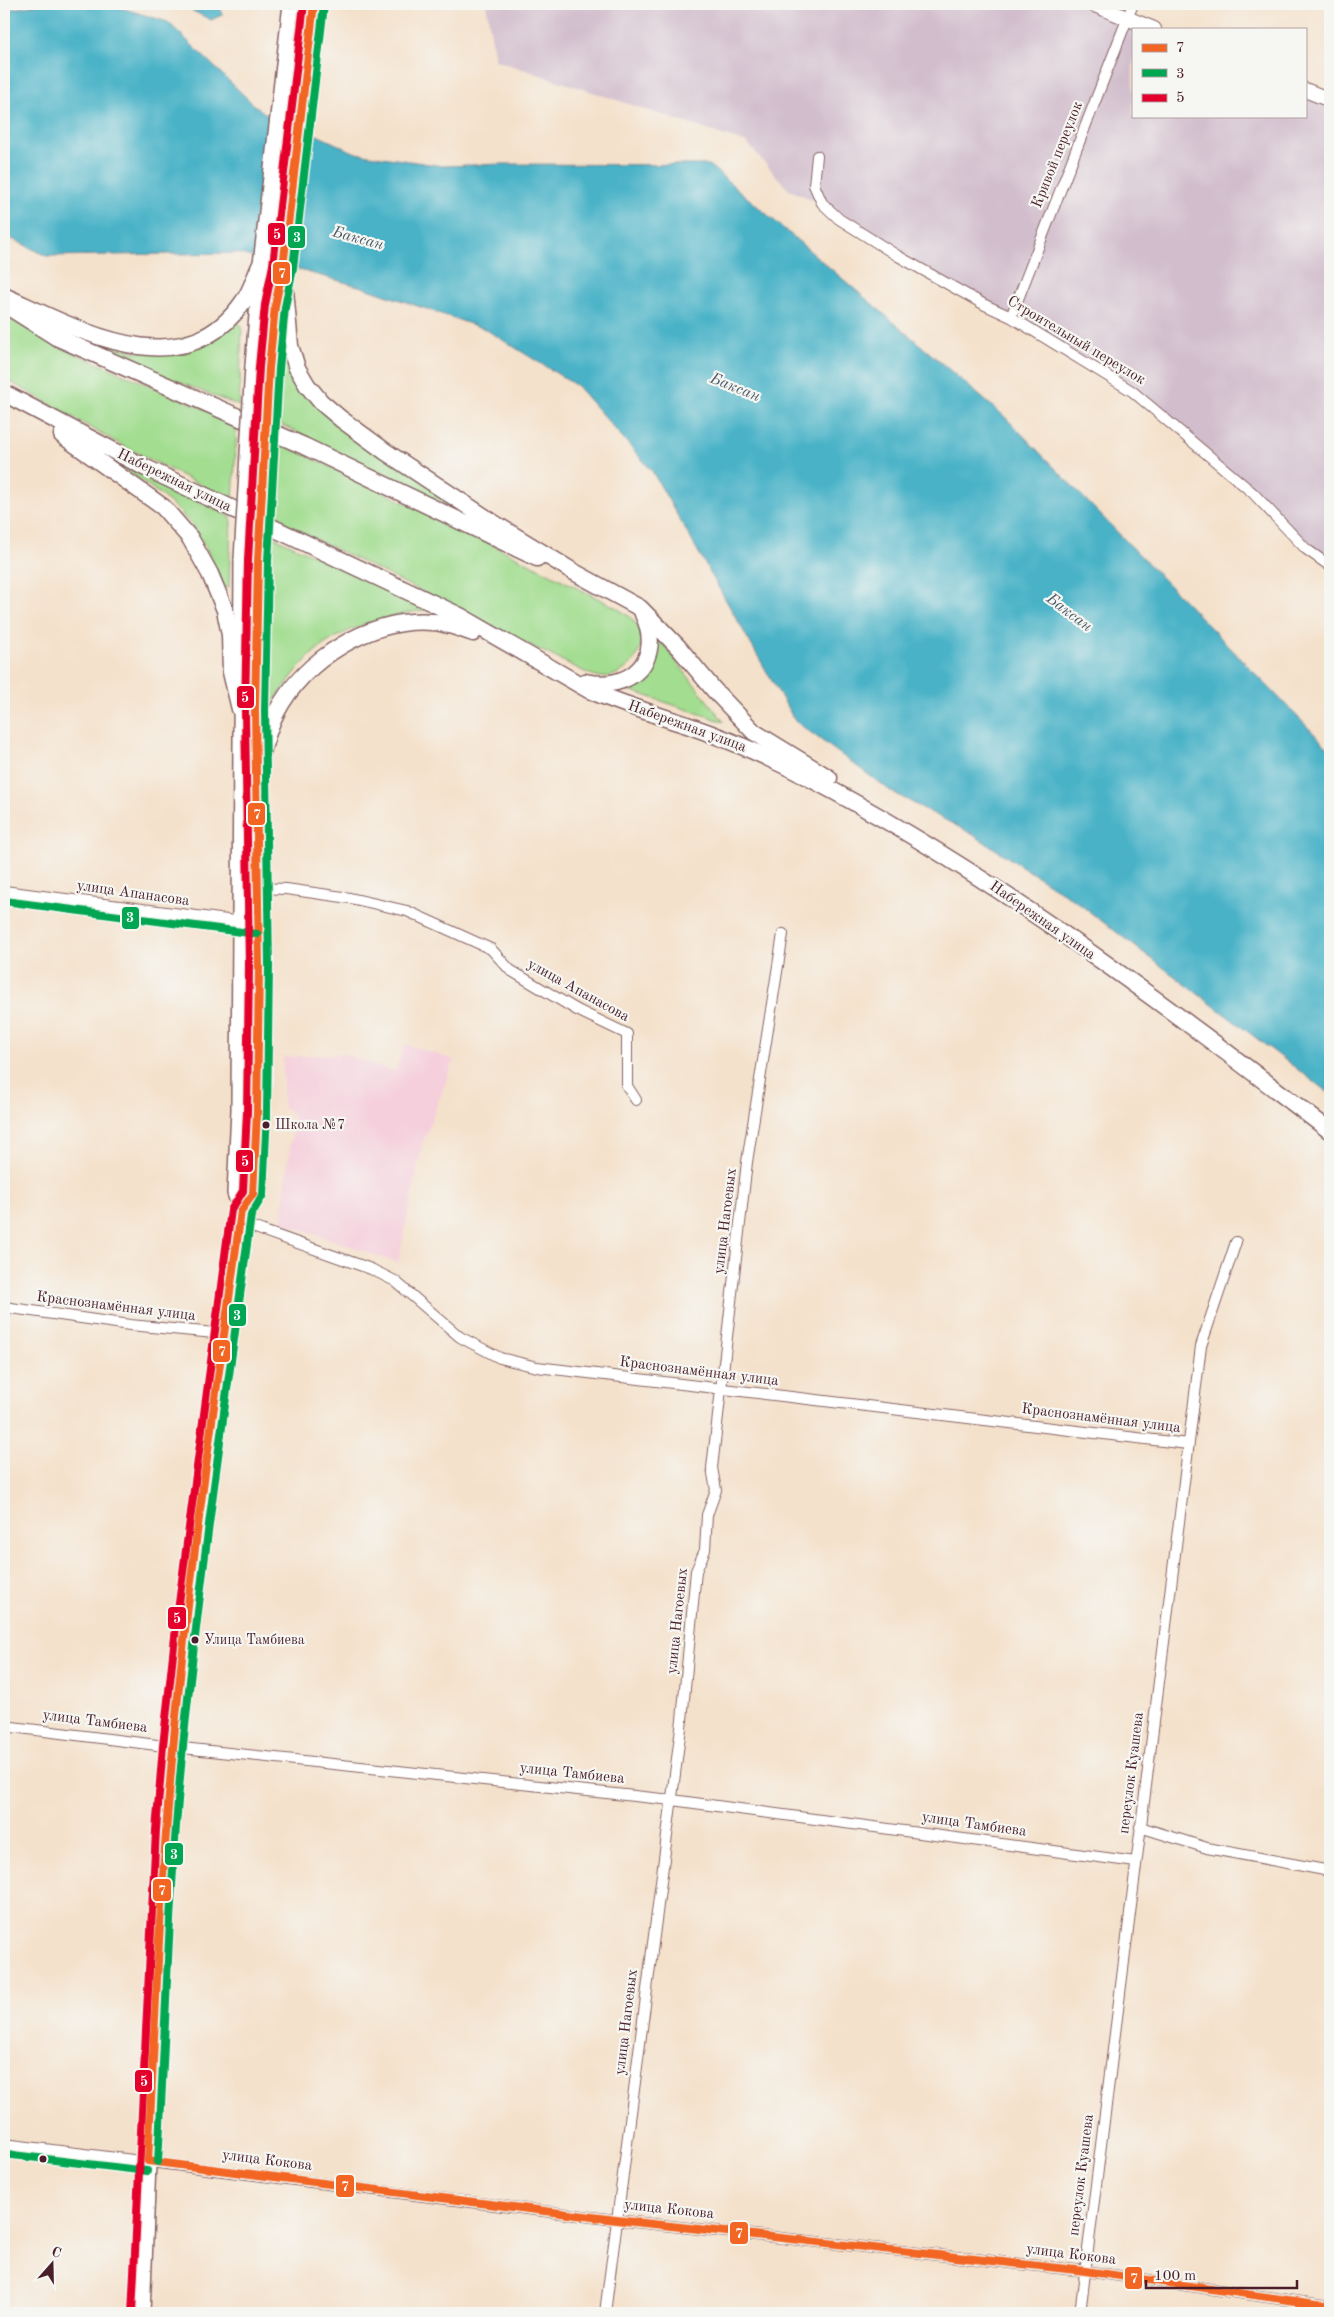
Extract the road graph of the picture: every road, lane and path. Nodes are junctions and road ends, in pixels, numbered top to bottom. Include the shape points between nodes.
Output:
1 (291, 4) edge
2 (314, 4) edge
3 (1092, 4) edge
4 (1133, 4) edge
5 (1128, 18) junction
6 (1152, 28) edge
7 (1306, 90) edge
8 (1330, 100) edge
9 (817, 156) dead end
10 (261, 264) junction
11 (283, 268) junction
12 (4, 296) edge
13 (4, 304) edge
14 (1011, 317) junction
15 (4, 393) edge
16 (29, 408) junction
17 (1330, 566) edge
18 (574, 572) junction
19 (640, 608) junction
20 (518, 650) junction
21 (570, 680) junction
22 (240, 709) junction
23 (256, 775) junction
24 (960, 865) junction
25 (258, 888) junction
26 (4, 891) edge
27 (239, 923) junction
28 (258, 924) junction
29 (783, 934) dead end
30 (636, 1100) dead end
31 (1330, 1131) edge
32 (241, 1217) junction
33 (1236, 1242) dead end
34 (4, 1307) edge
35 (225, 1334) junction
36 (721, 1390) junction
37 (1188, 1444) junction
38 (4, 1726) edge
39 (173, 1747) junction
40 (672, 1800) junction
41 (1140, 1827) junction
42 (1136, 1862) junction
43 (1330, 1871) edge
44 (4, 2144) edge
45 (148, 2161) junction
46 (616, 2220) junction
47 (1085, 2271) junction
48 (1330, 2306) edge
49 (142, 2313) edge
50 (605, 2313) edge
51 (1080, 2313) edge

1 - 10 main road
2 - 11 main road
3 - 5 street
4 - 5 street, Кривой переулок
5 - 6 street
5 - 14 street, Кривой переулок
7 - 8 street
9 - 14 street, Строительный переулок via 814,185 822,203 839,219 898,256
10 - 12 main road via 245,301 231,318 210,334 175,347 154,348 116,342 60,322
10 - 22 main road, bridge via 242,559
11 - 18 main road via 290,346 300,374 321,402 386,452
11 - 23 main road, bridge via 268,368 258,561
13 - 18 main road via 56,337 304,446 524,553
14 - 17 street, Строительный переулок via 1132,391 1253,492 1306,549
15 - 16 main road, Набережная улица
16 - 20 main road, Набережная улица via 146,468 404,588
16 - 22 main road via 163,507 190,538 225,610 230,635 231,672
18 - 19 main road
19 - 21 main road via 650,635 646,659 640,670 619,683
19 - 24 main road via 754,732 914,832
20 - 21 main road, Набережная улица
20 - 23 main road via 449,624 432,622 387,627 353,639 319,661 282,702 270,726
21 - 24 main road, Набережная улица via 610,699 761,755 811,779
22 - 27 main road
23 - 25 main road
24 - 31 main road, Набережная улица via 1117,974
25 - 28 main road
25 - 30 street, улица Апанасова via 350,898 407,911 491,949 510,970 577,1010 627,1034 627,1086
26 - 27 street, улица Апанасова
27 - 28 street, улица Апанасова
27 - 32 main road via 239,1110 235,1193
28 - 32 main road via 253,1194
29 - 36 street, улица Нагоевых via 748,1162
32 - 35 main road
32 - 36 street, Краснознамённая улица via 371,1268 395,1281 460,1337 500,1358 536,1367
33 - 37 street, переулок Куашева via 1201,1346
34 - 35 street, Краснознамённая улица via 130,1325
35 - 39 main road via 186,1619
36 - 37 street, Краснознамённая улица
36 - 40 street, улица Нагоевых via 712,1468 716,1490 707,1515 705,1550 696,1572 691,1644
37 - 41 street, переулок Куашева
38 - 39 street, улица Тамбиева
39 - 40 street, улица Тамбиева
39 - 45 main road
40 - 42 street, улица Тамбиева
40 - 46 street, улица Нагоевых
41 - 42 street, переулок Куашева
41 - 43 street via 1207,1848
42 - 47 street, переулок Куашева
44 - 45 street, улица Кокова
45 - 46 street, улица Кокова
45 - 49 main road
46 - 47 street, улица Кокова
46 - 50 street, улица Нагоевых
47 - 48 street, улица Кокова
47 - 51 street, переулок Куашева

